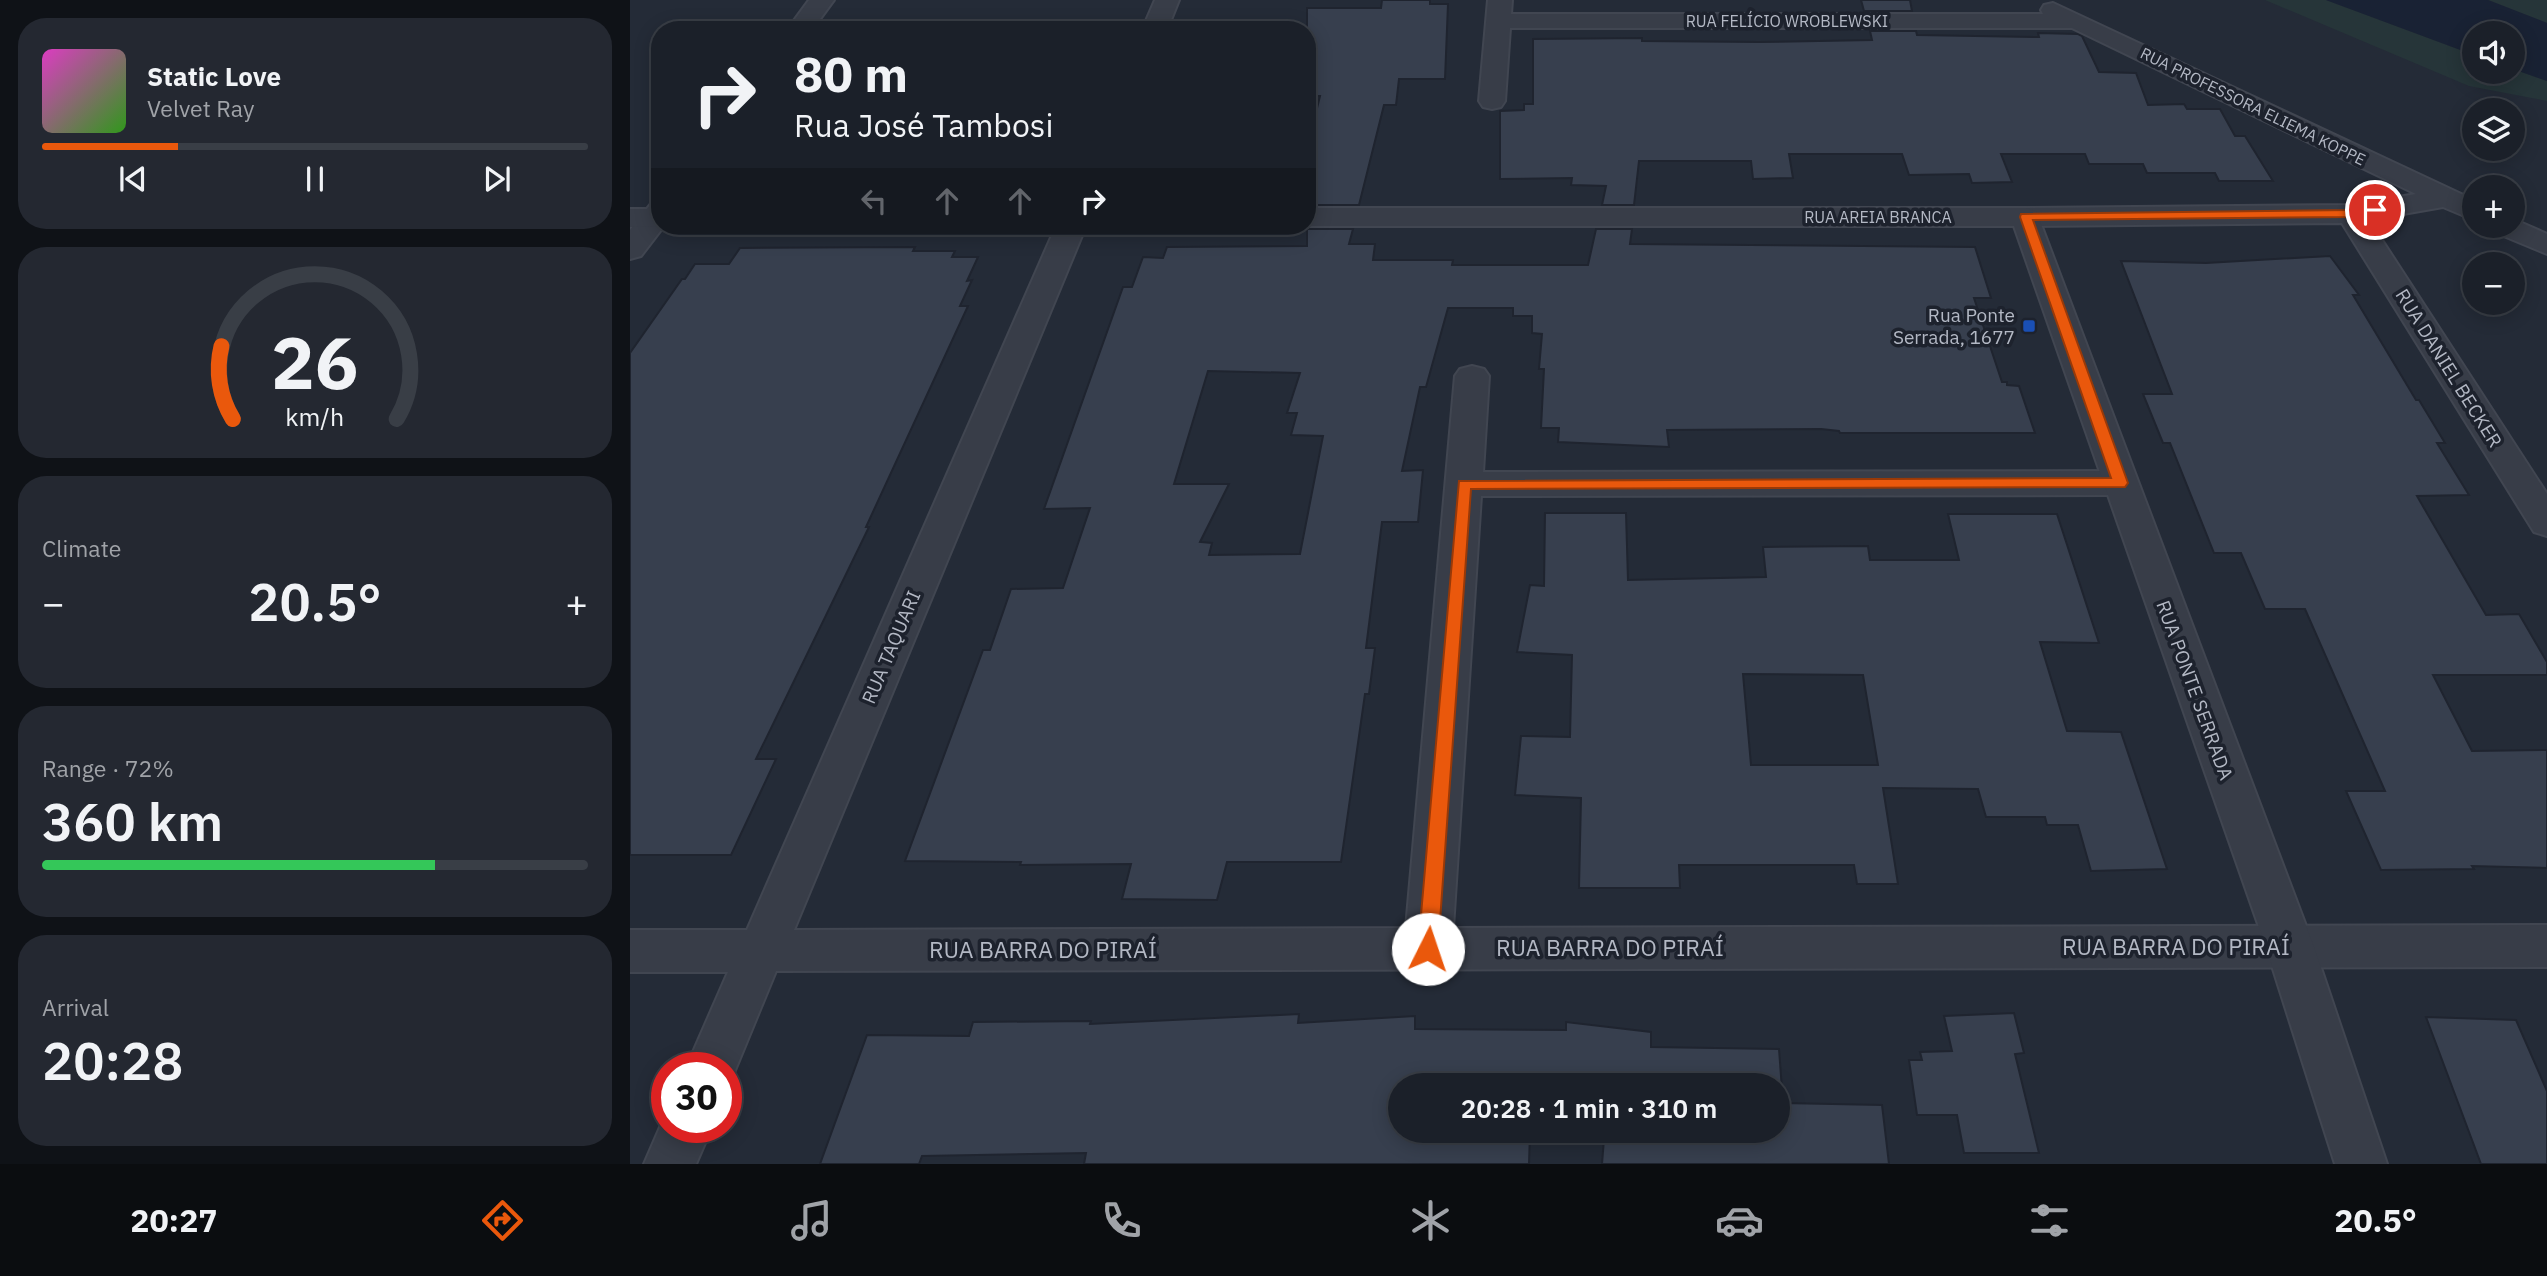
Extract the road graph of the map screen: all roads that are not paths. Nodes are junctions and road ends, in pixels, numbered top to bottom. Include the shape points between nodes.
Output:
1 (822, 0) edge
2 (1167, 0) edge
3 (2031, 0) edge
4 (1499, 11) edge
5 (806, 21) edge
6 (1158, 21) edge
7 (2076, 21) junction
8 (1492, 101) dead end
9 (2446, 198) junction
10 (2462, 205) edge
11 (2351, 214) junction
12 (651, 216) edge
13 (1316, 217) edge
14 (2026, 217) junction
15 (1067, 235) edge
16 (2525, 235) edge
17 (2547, 245) edge
18 (630, 250) edge
19 (1472, 376) dead end
20 (2120, 483) junction
21 (1464, 484) junction
22 (2547, 523) edge
23 (2547, 946) edge
24 (2290, 947) junction
25 (1428, 949) junction
26 (761, 950) junction
27 (630, 951) edge
28 (718, 1052) edge
29 (679, 1143) edge
30 (670, 1164) edge
31 (2361, 1164) edge

1 - 5 street
2 - 6 street
3 - 7 street, RUA PROFESSORA ELIEMA KOPPE
4 - 7 street, RUA FELÍCIO WROBLEWSKI
4 - 8 street
7 - 9 street, RUA PROFESSORA ELIEMA KOPPE
9 - 10 street, RUA PROFESSORA ELIEMA KOPPE
9 - 11 street, RUA AREIA BRANCA
11 - 14 street, RUA AREIA BRANCA
11 - 22 street, RUA DANIEL BECKER
12 - 18 street
13 - 14 street, RUA AREIA BRANCA
14 - 20 street, RUA PONTE SERRADA
15 - 26 street, RUA TAQUARI
16 - 17 street
19 - 21 street
20 - 21 street
20 - 24 street, RUA PONTE SERRADA
21 - 25 street
23 - 24 street, RUA BARRA DO PIRAÍ
24 - 25 street, RUA BARRA DO PIRAÍ
24 - 31 street, RUA PONTE SERRADA
25 - 26 street, RUA BARRA DO PIRAÍ
26 - 27 street, RUA BARRA DO PIRAÍ
26 - 28 street, RUA TAQUARI
29 - 30 street

